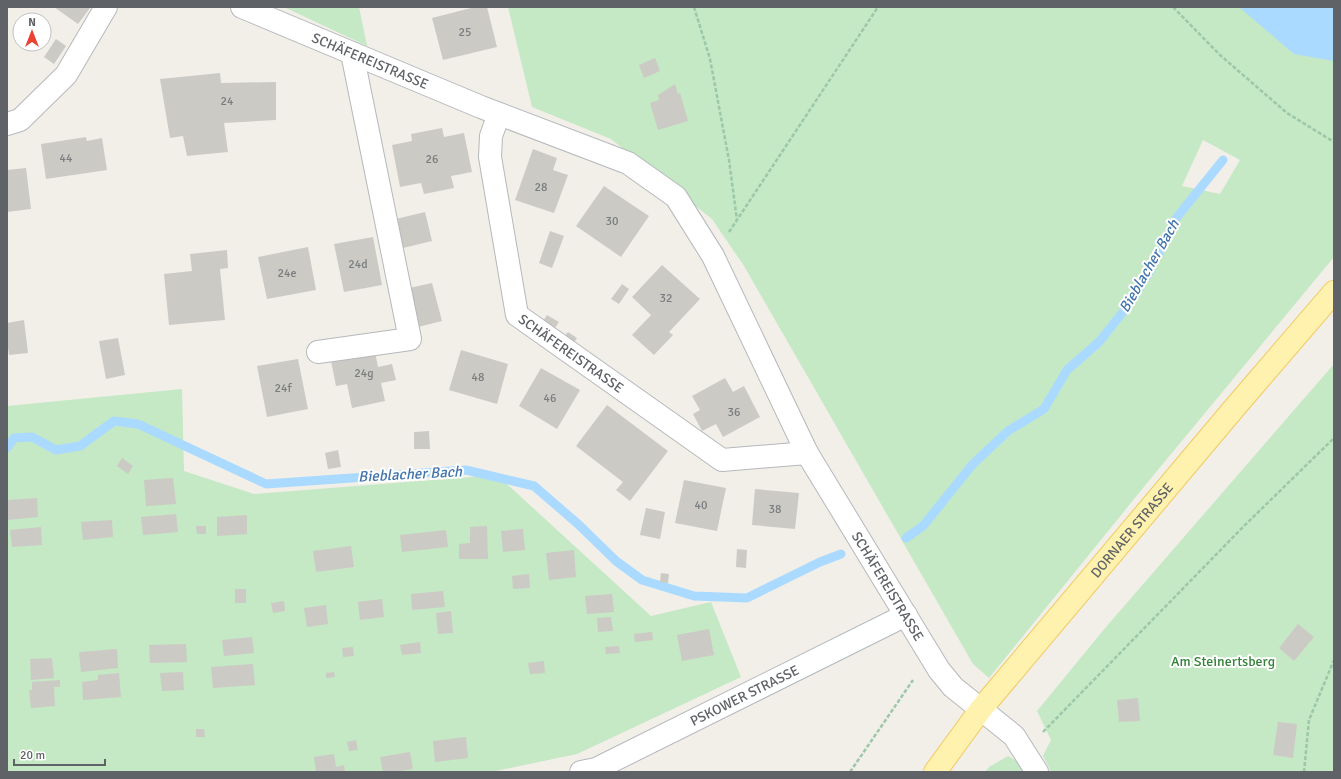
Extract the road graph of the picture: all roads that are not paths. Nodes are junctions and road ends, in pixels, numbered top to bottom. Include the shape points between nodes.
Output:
1 (106, 7) edge
2 (242, 7) edge
3 (352, 53) junction
4 (499, 114) junction
5 (7, 124) edge
6 (1334, 292) edge
7 (318, 352) dead end
8 (807, 453) junction
9 (906, 615) junction
10 (981, 709) junction
11 (581, 772) edge
12 (935, 772) edge
13 (1037, 772) edge

1 - 5 street via 66,75 20,120
2 - 3 street, SCHÄFEREISTRASSE
3 - 4 street, SCHÄFEREISTRASSE
3 - 7 street via 410,339
4 - 8 street, SCHÄFEREISTRASSE via 628,163 676,197 713,256
4 - 8 street, SCHÄFEREISTRASSE via 491,136 490,157 517,315 722,460
6 - 10 main road, DORNAER STRASSE
8 - 9 street, SCHÄFEREISTRASSE
9 - 10 street, SCHÄFEREISTRASSE via 939,670 954,687
9 - 11 street, PSKOWER STRASSE via 596,768
10 - 12 main road, DORNAER STRASSE
10 - 13 street, SCHÄFEREISTRASSE via 1014,736

